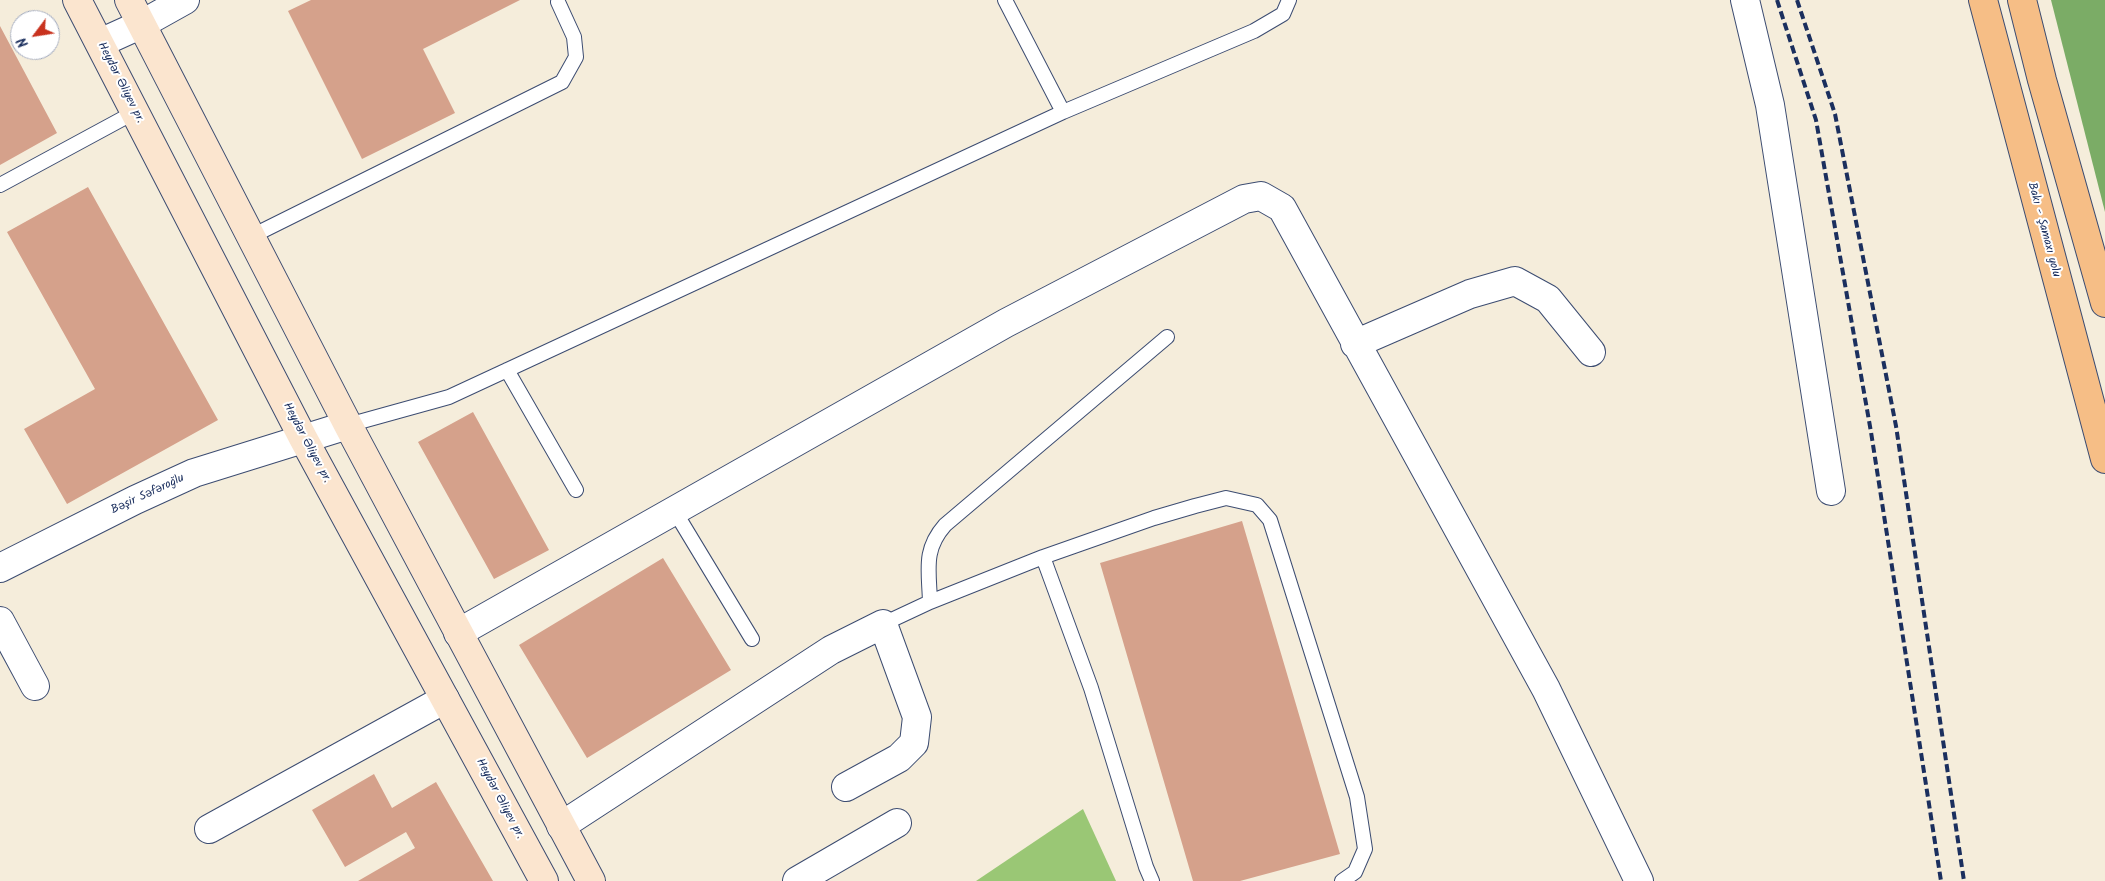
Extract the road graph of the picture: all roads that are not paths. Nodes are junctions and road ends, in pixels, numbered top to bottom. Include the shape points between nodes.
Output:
1 (77, 0) edge
2 (129, 0) edge
3 (186, 0) edge
4 (1005, 0) edge
5 (1289, 0) edge
6 (1745, 0) edge
7 (1983, 0) edge
8 (2022, 0) edge
9 (558, 2) dead end
10 (142, 24) junction
11 (100, 43) junction
12 (135, 112) junction
13 (1063, 112) junction
14 (0, 185) edge
15 (250, 237) junction
16 (2105, 303) edge
17 (1166, 337) dead end
18 (1355, 344) junction
19 (1591, 352) dead end
20 (507, 370) junction
21 (348, 425) junction
22 (303, 438) junction
23 (2105, 459) edge
24 (576, 490) dead end
25 (1831, 491) dead end
26 (674, 510) junction
27 (1043, 558) junction
28 (0, 568) edge
29 (930, 602) junction
30 (0, 621) edge
31 (883, 624) junction
32 (458, 633) junction
33 (752, 639) dead end
34 (35, 686) dead end
35 (445, 699) junction
36 (846, 787) dead end
37 (897, 823) dead end
38 (561, 826) junction
39 (209, 829) dead end
40 (544, 881) edge
41 (591, 881) edge
42 (797, 881) edge
43 (1152, 881) edge
44 (1342, 881) edge
45 (1639, 881) edge

1 - 11 main road, Heydər Əliyev pr.
2 - 10 main road
3 - 10 street
4 - 13 lane
5 - 13 lane via 1283,14 1254,31
6 - 25 street via 1770,105
7 - 23 highway, Bakı - Şamaxı yolu
8 - 16 highway
9 - 15 lane via 574,37 576,57 562,82
10 - 11 street
10 - 15 main road
11 - 12 main road, Heydər Əliyev pr.
12 - 14 lane
12 - 22 main road, Heydər Əliyev pr.
13 - 20 lane
15 - 21 main road
17 - 29 lane via 944,525 929,550
18 - 19 street via 1470,294 1515,281 1548,299
18 - 26 street via 1282,208 1261,196 1244,199 1006,323
18 - 45 street via 1546,689
20 - 21 lane via 449,397
20 - 24 lane
21 - 22 street, Bəşir Səfəroğlu
21 - 32 main road
22 - 28 street, Bəşir Səfəroğlu via 194,473
22 - 35 main road, Heydər Əliyev pr.
26 - 32 street
26 - 33 lane
27 - 29 lane
27 - 43 lane via 1091,688
27 - 44 lane via 1154,518 1226,498 1257,505 1270,520 1357,797 1365,849 1354,872
29 - 31 lane
30 - 34 street
31 - 36 street via 917,717 914,743 899,758
31 - 38 street via 831,650
32 - 38 main road
35 - 39 street
35 - 40 main road, Heydər Əliyev pr.
37 - 42 street
38 - 41 main road

